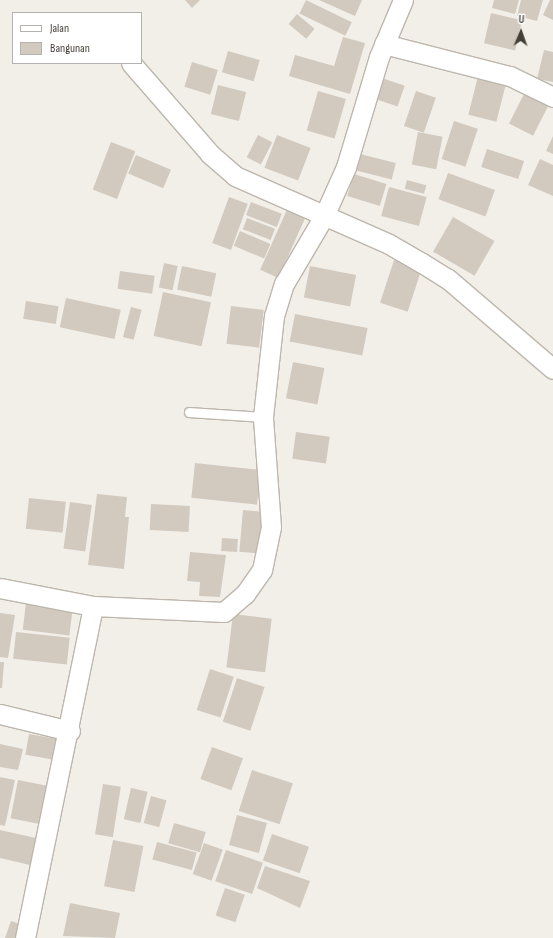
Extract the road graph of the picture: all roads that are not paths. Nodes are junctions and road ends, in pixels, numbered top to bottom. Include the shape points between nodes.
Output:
1 (404, 0) edge
2 (384, 44) junction
3 (133, 64) edge
4 (553, 97) edge
5 (324, 216) junction
6 (553, 369) edge
7 (189, 412) dead end
8 (263, 417) junction
9 (0, 588) edge
10 (93, 606) junction
11 (0, 714) edge
12 (70, 731) junction
13 (25, 938) edge

1 - 2 street
2 - 4 street via 510,76
2 - 5 street via 346,167
3 - 5 street via 205,150 235,176
5 - 6 street via 389,244 448,280
5 - 8 street via 284,284 274,316
7 - 8 lane
8 - 10 street via 271,527 262,570 245,594 224,612
9 - 10 street
10 - 12 street
11 - 12 street
12 - 13 street

